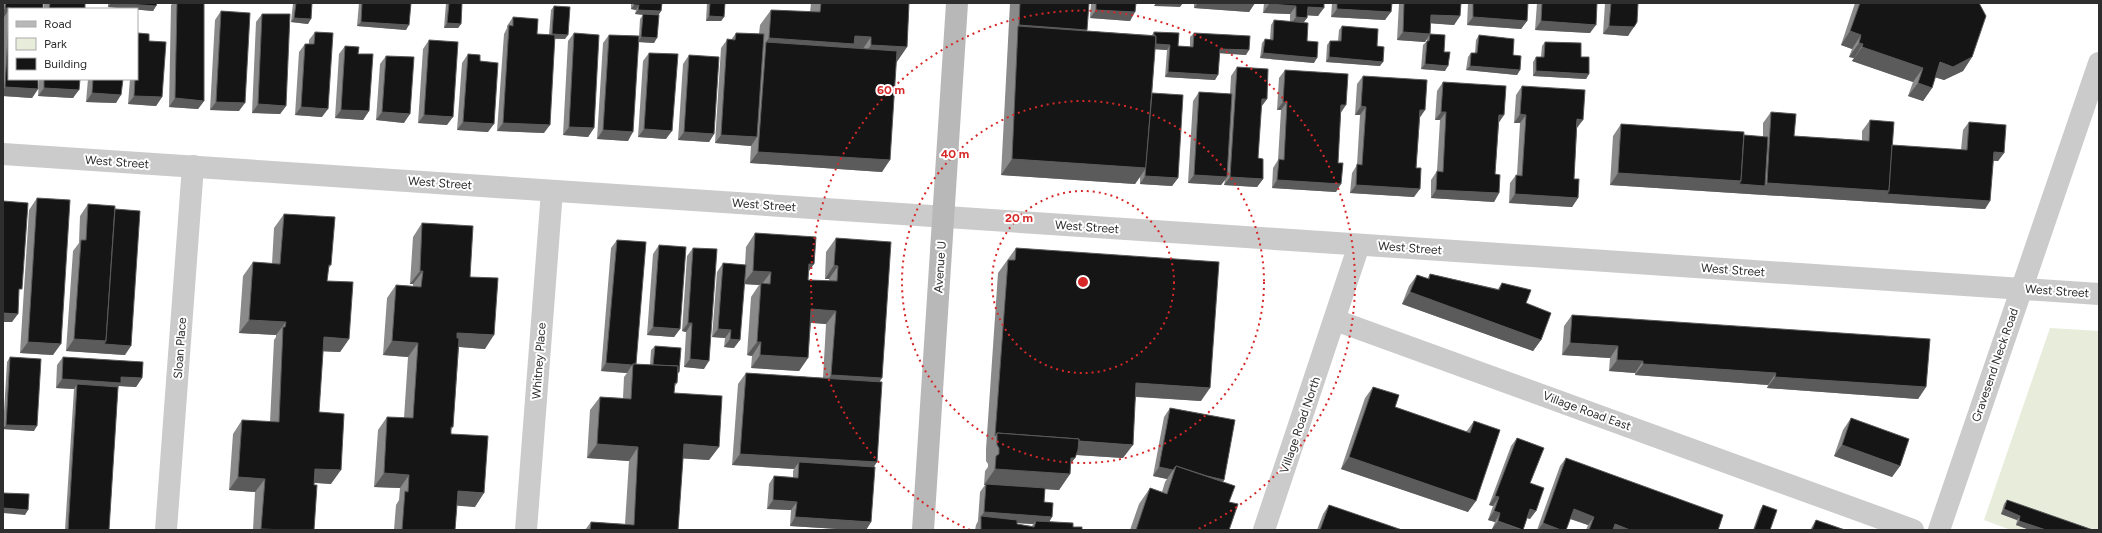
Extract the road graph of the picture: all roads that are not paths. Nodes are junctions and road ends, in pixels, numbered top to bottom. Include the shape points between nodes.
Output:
1 (957, 3) edge
2 (2099, 64) edge
3 (3, 154) edge
4 (193, 166) junction
5 (552, 191) junction
6 (943, 217) junction
7 (1359, 245) junction
8 (2021, 288) junction
9 (2099, 294) edge
10 (1335, 320) junction
11 (166, 530) edge
12 (526, 530) edge
13 (923, 530) edge
14 (1264, 530) edge
15 (1913, 530) edge
16 (1938, 530) edge

1 - 6 main road, Avenue U
2 - 8 street, Gravesend Neck Road
3 - 4 street, West Street
4 - 5 street, West Street
4 - 11 street, Sloan Place
5 - 6 street, West Street
5 - 12 street, Whitney Place
6 - 7 street, West Street
6 - 13 main road, Avenue U
7 - 8 street, West Street
7 - 10 street
8 - 9 street, West Street
8 - 16 street, Gravesend Neck Road
10 - 14 street, Village Road North
10 - 15 street, Village Road East

